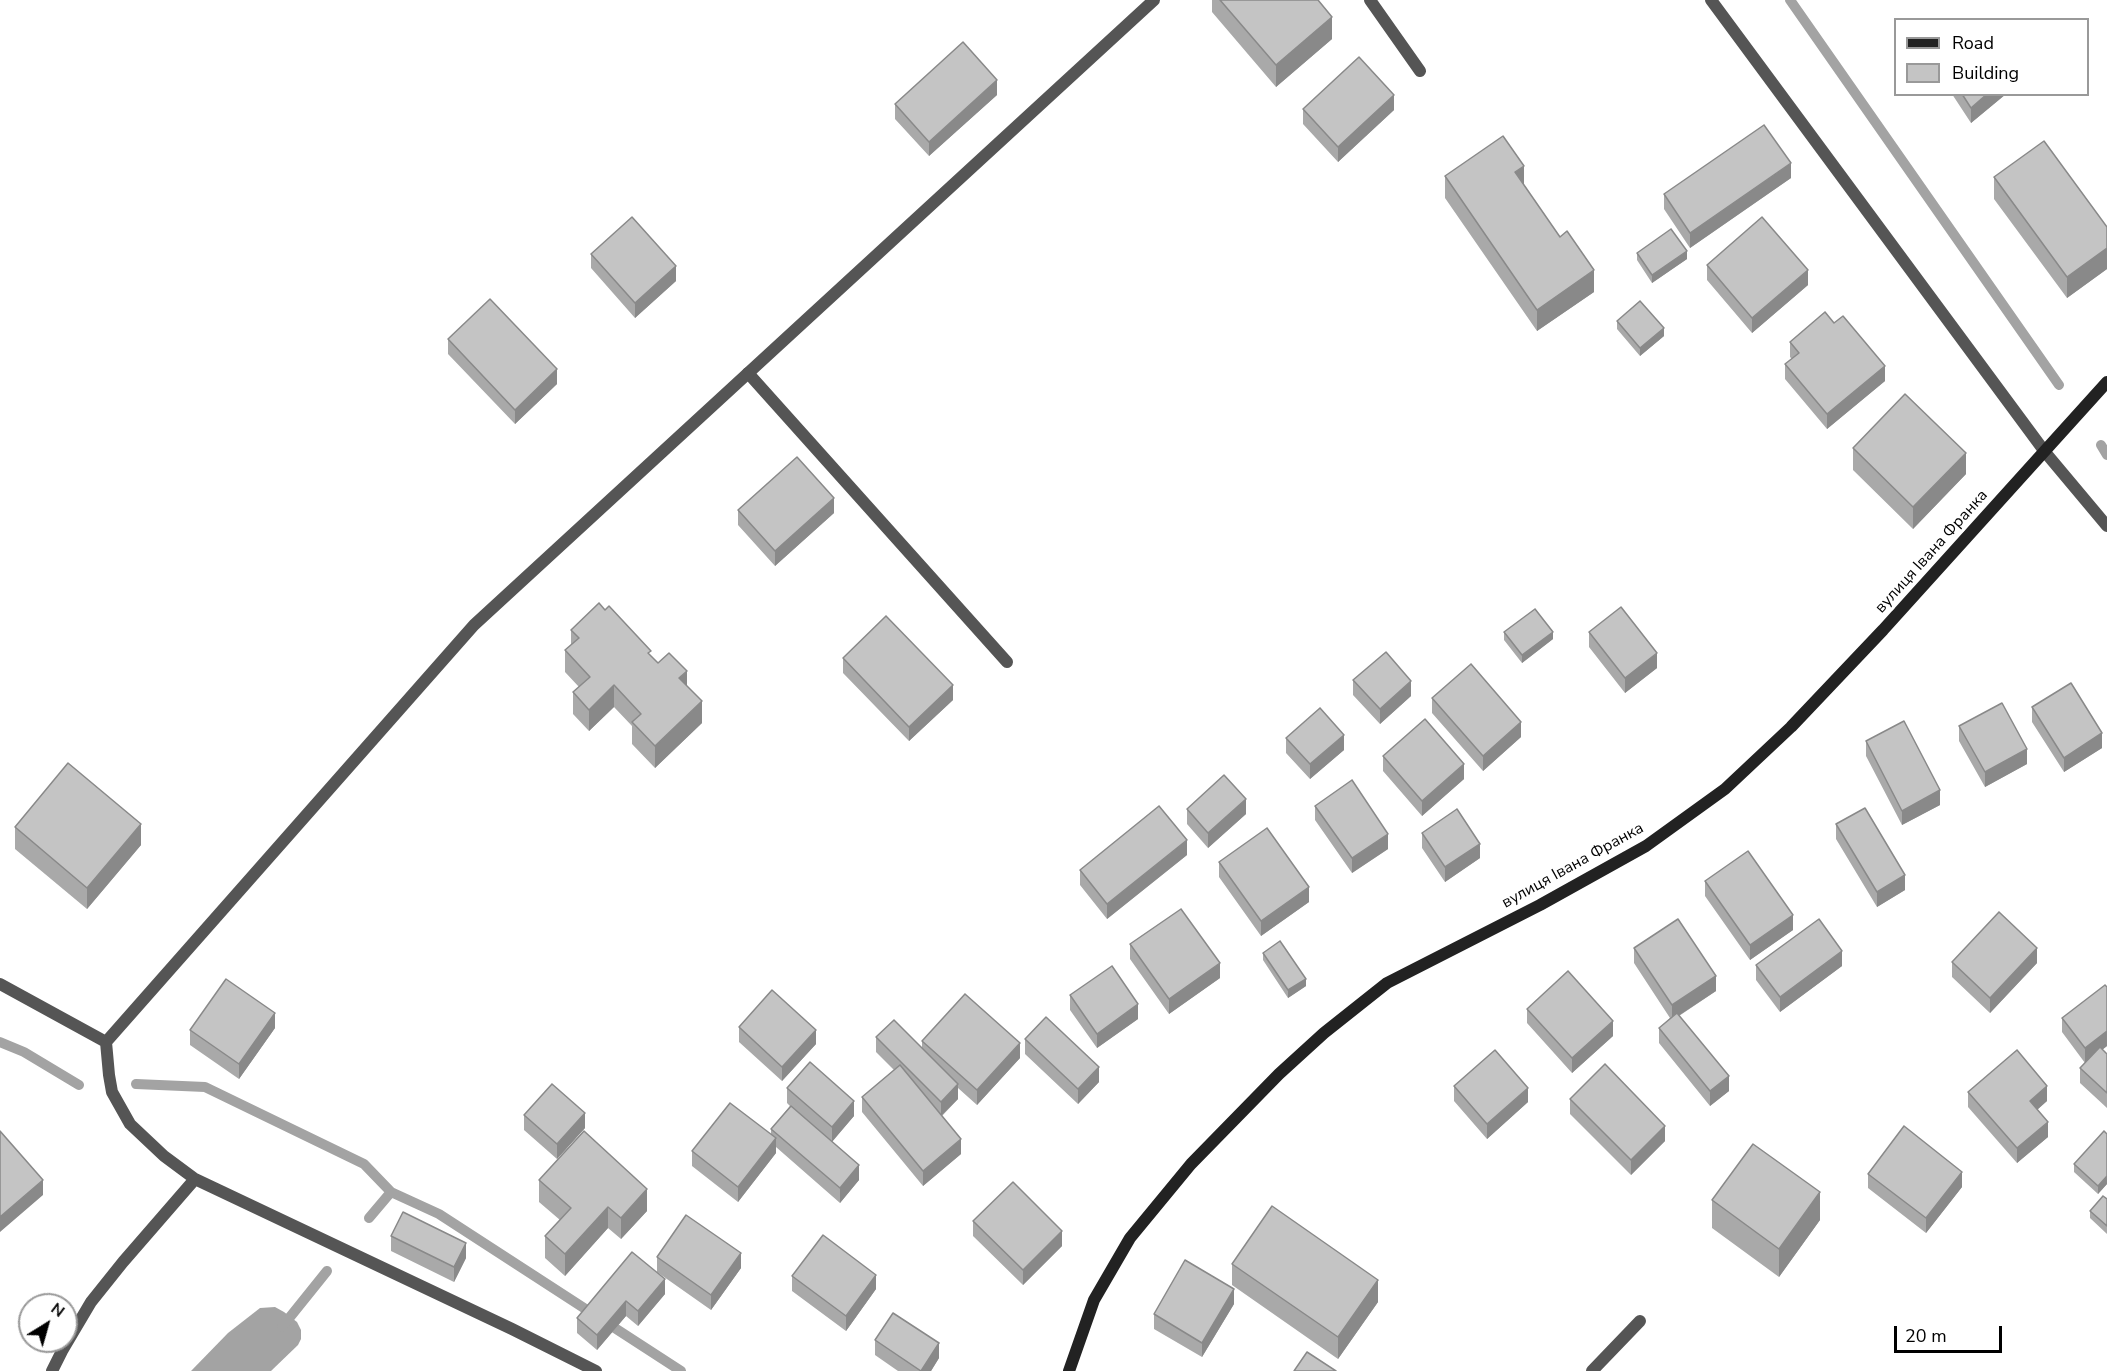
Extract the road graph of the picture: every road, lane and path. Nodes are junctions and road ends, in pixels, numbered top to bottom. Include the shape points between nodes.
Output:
1 (1154, 0) edge
2 (1370, 0) edge
3 (1711, 0) edge
4 (1420, 70) dead end
5 (748, 373) junction
6 (2107, 382) edge
7 (2044, 452) junction
8 (2107, 526) edge
9 (1007, 662) dead end
10 (0, 984) edge
11 (106, 1042) junction
12 (195, 1179) junction
13 (1640, 1321) dead end
14 (52, 1371) edge
15 (596, 1371) edge
16 (1069, 1371) edge
17 (1592, 1371) edge

1 - 5 street
2 - 4 street
3 - 7 street
5 - 9 street
5 - 11 street via 474,625
6 - 7 main road, вулиця Івана Франка
7 - 8 street
7 - 16 main road, вулиця Івана Франка via 1844,672 1725,789 1646,846 1387,983 1279,1074 1191,1164 1130,1238 1094,1300
10 - 11 street
11 - 12 street via 112,1092 130,1124
12 - 14 street via 92,1302
12 - 15 street
13 - 17 street

